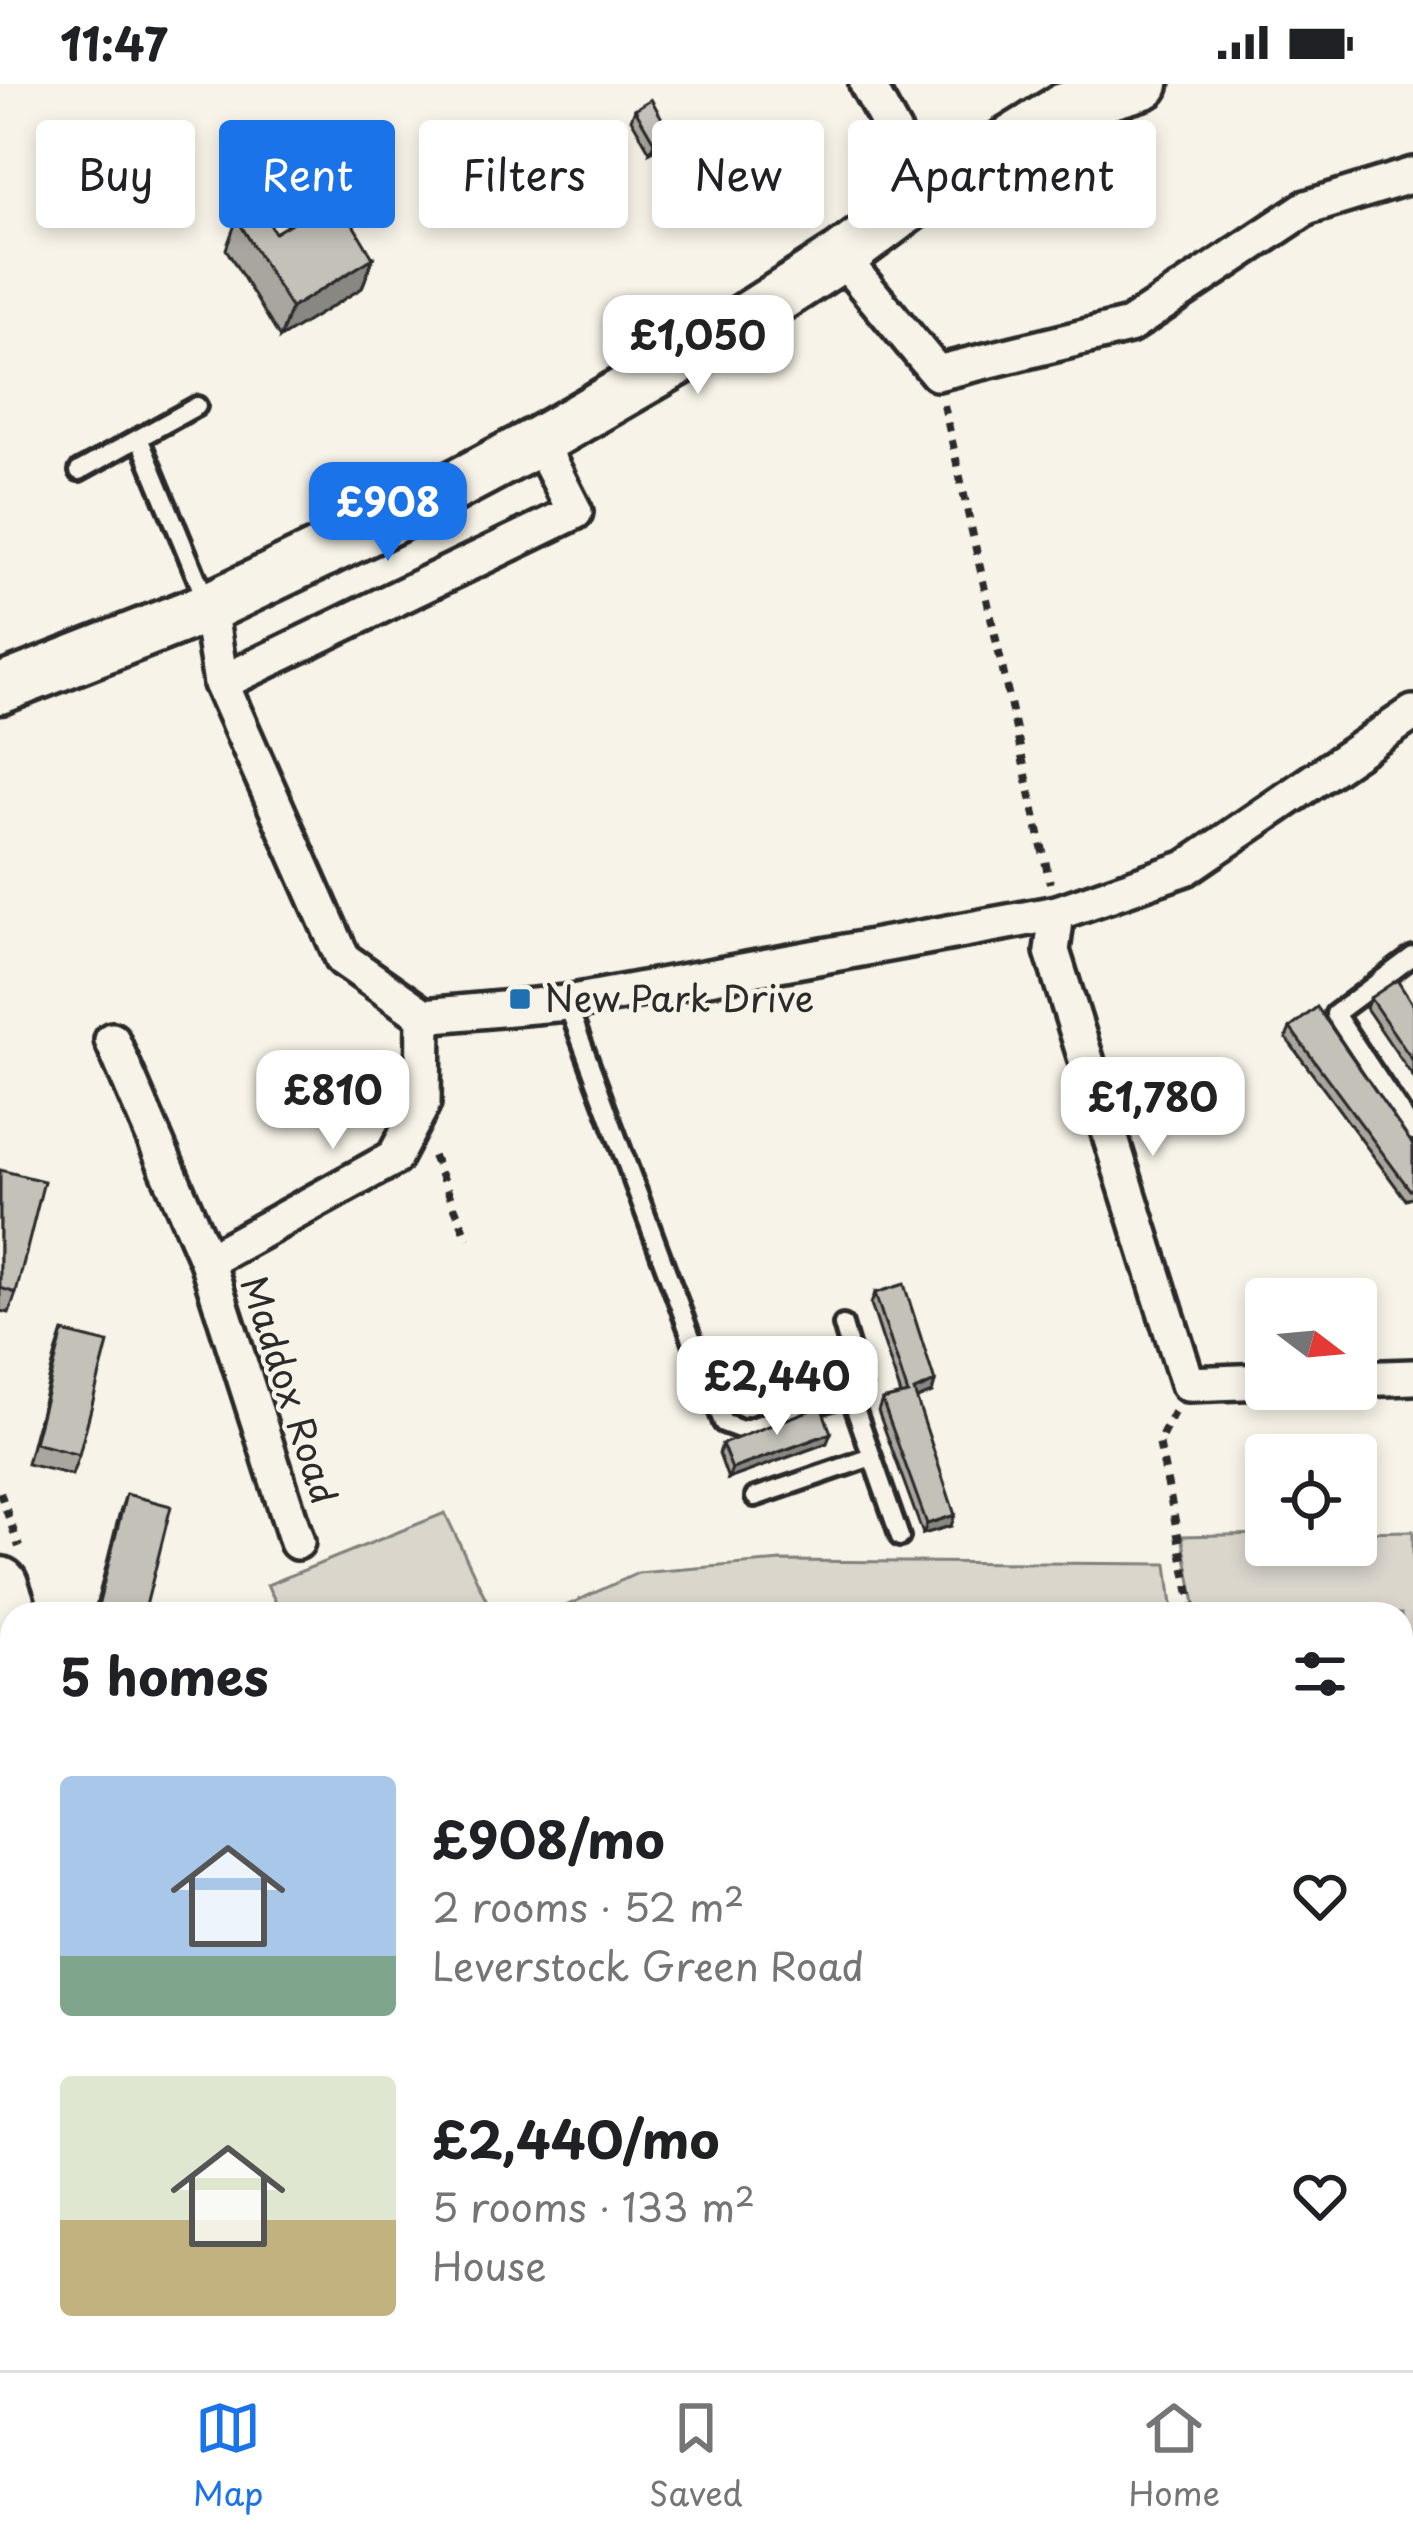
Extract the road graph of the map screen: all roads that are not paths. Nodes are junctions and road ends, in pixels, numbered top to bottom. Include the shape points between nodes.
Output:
1 (867, 84) edge
2 (1144, 84) edge
3 (887, 120) edge
4 (1046, 120) edge
5 (1413, 175) edge
6 (881, 228) edge
7 (842, 257) junction
8 (197, 406) dead end
9 (140, 440) junction
10 (539, 441) junction
11 (79, 471) dead end
12 (209, 607) junction
13 (221, 683) junction
14 (0, 689) edge
15 (1413, 712) edge
16 (1057, 913) junction
17 (1413, 956) edge
18 (567, 1003) junction
19 (424, 1016) junction
20 (112, 1040) dead end
21 (1413, 1131) edge
22 (207, 1261) junction
23 (843, 1325) dead end
24 (1413, 1377) edge
25 (1377, 1378) edge
26 (1245, 1382) edge
27 (850, 1394) junction
28 (872, 1457) junction
29 (755, 1497) dead end
30 (900, 1537) dead end
31 (297, 1542) dead end

1 - 3 street
2 - 4 street
5 - 7 street via 1306,208 1129,326 937,373
6 - 7 street
7 - 10 street
8 - 9 lane
9 - 11 lane
9 - 12 lane
10 - 12 street
10 - 13 street via 575,512
12 - 13 street
12 - 14 street
13 - 19 street via 343,959
15 - 16 street via 1186,868
16 - 18 street
16 - 26 street via 1052,951 1188,1384
17 - 21 lane via 1336,1014
18 - 19 street
18 - 27 lane via 723,1423 742,1430
19 - 22 street, Maddox Road via 423,1102 394,1158
20 - 22 street, Maddox Road
22 - 31 street, Maddox Road
23 - 27 lane via 862,1390
24 - 25 street
27 - 28 lane
28 - 29 lane
28 - 30 lane

